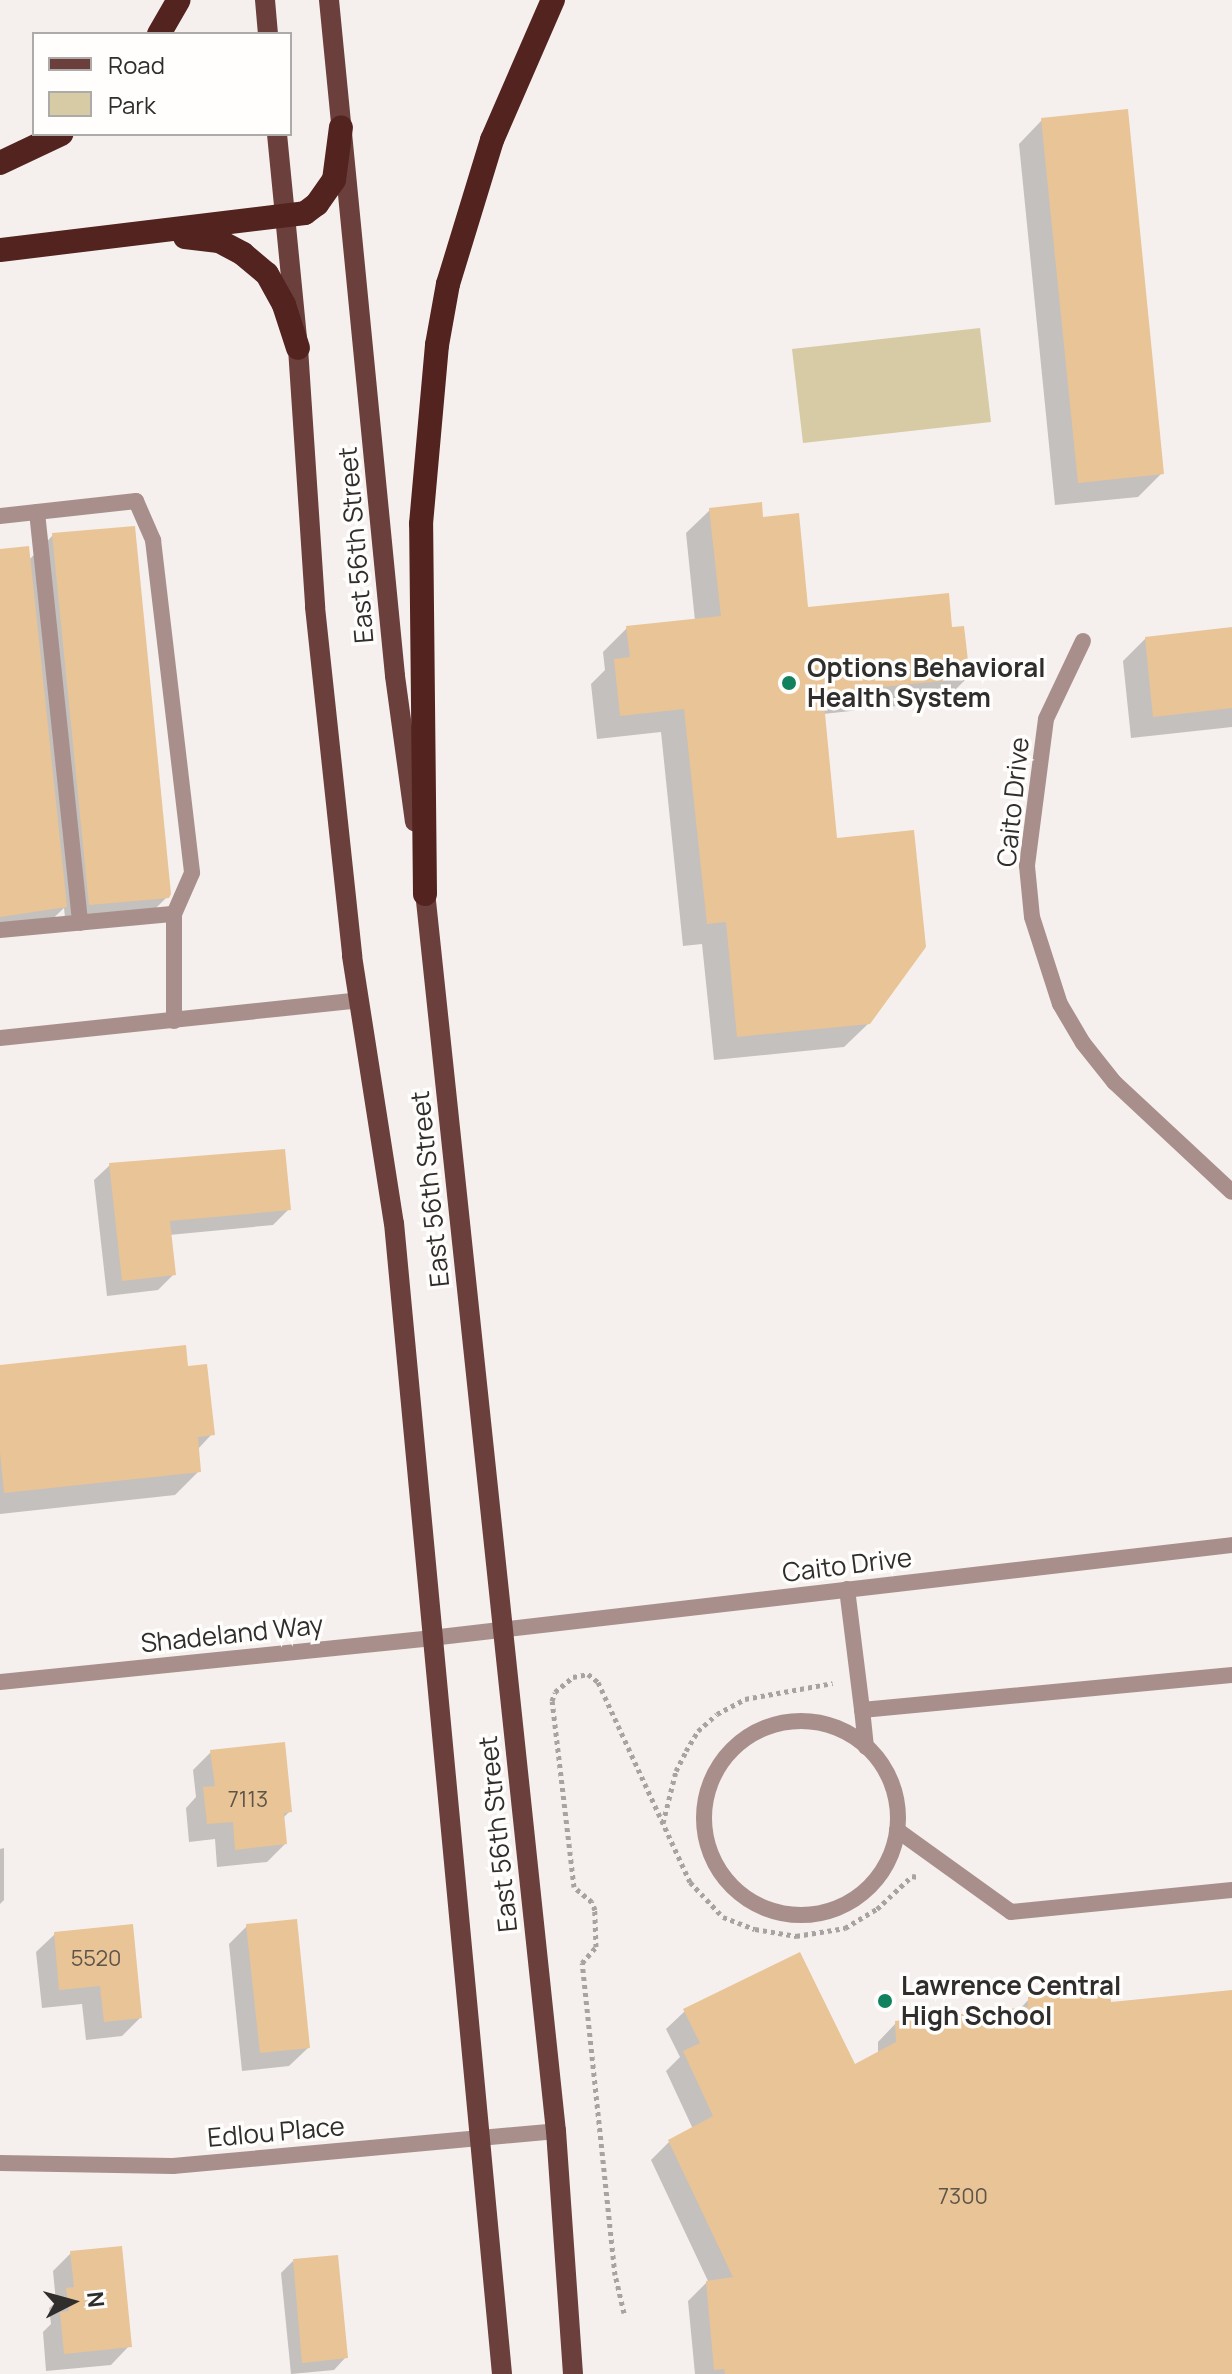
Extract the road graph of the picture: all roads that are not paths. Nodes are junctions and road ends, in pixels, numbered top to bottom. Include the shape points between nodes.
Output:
1 (179, 0) edge
2 (265, 0) edge
3 (329, 0) edge
4 (553, 0) edge
5 (160, 32) edge
6 (268, 32) edge
7 (341, 127) junction
8 (57, 136) edge
9 (277, 136) edge
10 (0, 163) edge
11 (285, 218) junction
12 (131, 232) junction
13 (0, 250) edge
14 (298, 348) junction
15 (37, 512) junction
16 (0, 516) edge
17 (1083, 641) dead end
18 (425, 894) junction
19 (174, 914) junction
20 (80, 923) junction
21 (0, 930) edge
22 (359, 1000) junction
23 (174, 1021) junction
24 (0, 1038) edge
25 (1232, 1192) edge
26 (1232, 1545) edge
27 (847, 1589) junction
28 (502, 1629) junction
29 (468, 1633) joint
30 (431, 1638) junction
31 (1232, 1675) edge
32 (0, 1682) edge
33 (862, 1710) junction
34 (866, 1747) junction
35 (897, 1830) junction
36 (1232, 1890) edge
37 (556, 2131) junction
38 (479, 2138) junction
39 (0, 2163) edge
40 (502, 2374) edge
41 (573, 2374) edge

1 - 5 highway
2 - 6 main road
3 - 7 main road, East 56th Street
4 - 18 highway via 492,140 448,284 437,345 420,538
7 - 11 highway via 337,166 327,191 305,213
7 - 18 main road, East 56th Street via 395,676
8 - 10 highway
9 - 11 main road, East 56th Street
11 - 12 highway
11 - 14 main road, East 56th Street
12 - 13 highway
12 - 14 highway via 219,241 243,254 267,274 279,294
14 - 22 main road, East 56th Street via 315,607
15 - 16 street
15 - 19 street via 136,501 153,540 192,873
15 - 20 street
17 - 25 street, Caito Drive via 1046,719 1027,866 1032,917 1060,1004 1083,1043 1114,1082
18 - 28 main road, East 56th Street
19 - 20 street
19 - 23 street
20 - 21 street
22 - 23 street
22 - 30 main road, East 56th Street via 394,1223
23 - 24 street
26 - 27 street, Caito Drive
27 - 28 street, Caito Drive
27 - 33 street
28 - 29 street, Caito Drive
28 - 37 main road, East 56th Street
29 - 30 street, Shadeland Way
30 - 32 street, Shadeland Way
30 - 38 main road, East 56th Street
31 - 33 street
33 - 34 street
34 - 35 street via 884,1769 895,1797
34 - 35 street via 839,1729 810,1721 780,1723 751,1734 727,1755 709,1783 703,1816 708,1848 723,1878 747,1900 777,1913 810,1916 842,1907 869,1888 888,1862
35 - 36 street via 1011,1912
37 - 38 street, Edlou Place
37 - 41 main road, East 56th Street
38 - 39 street, Edlou Place via 173,2166
38 - 40 main road, East 56th Street

